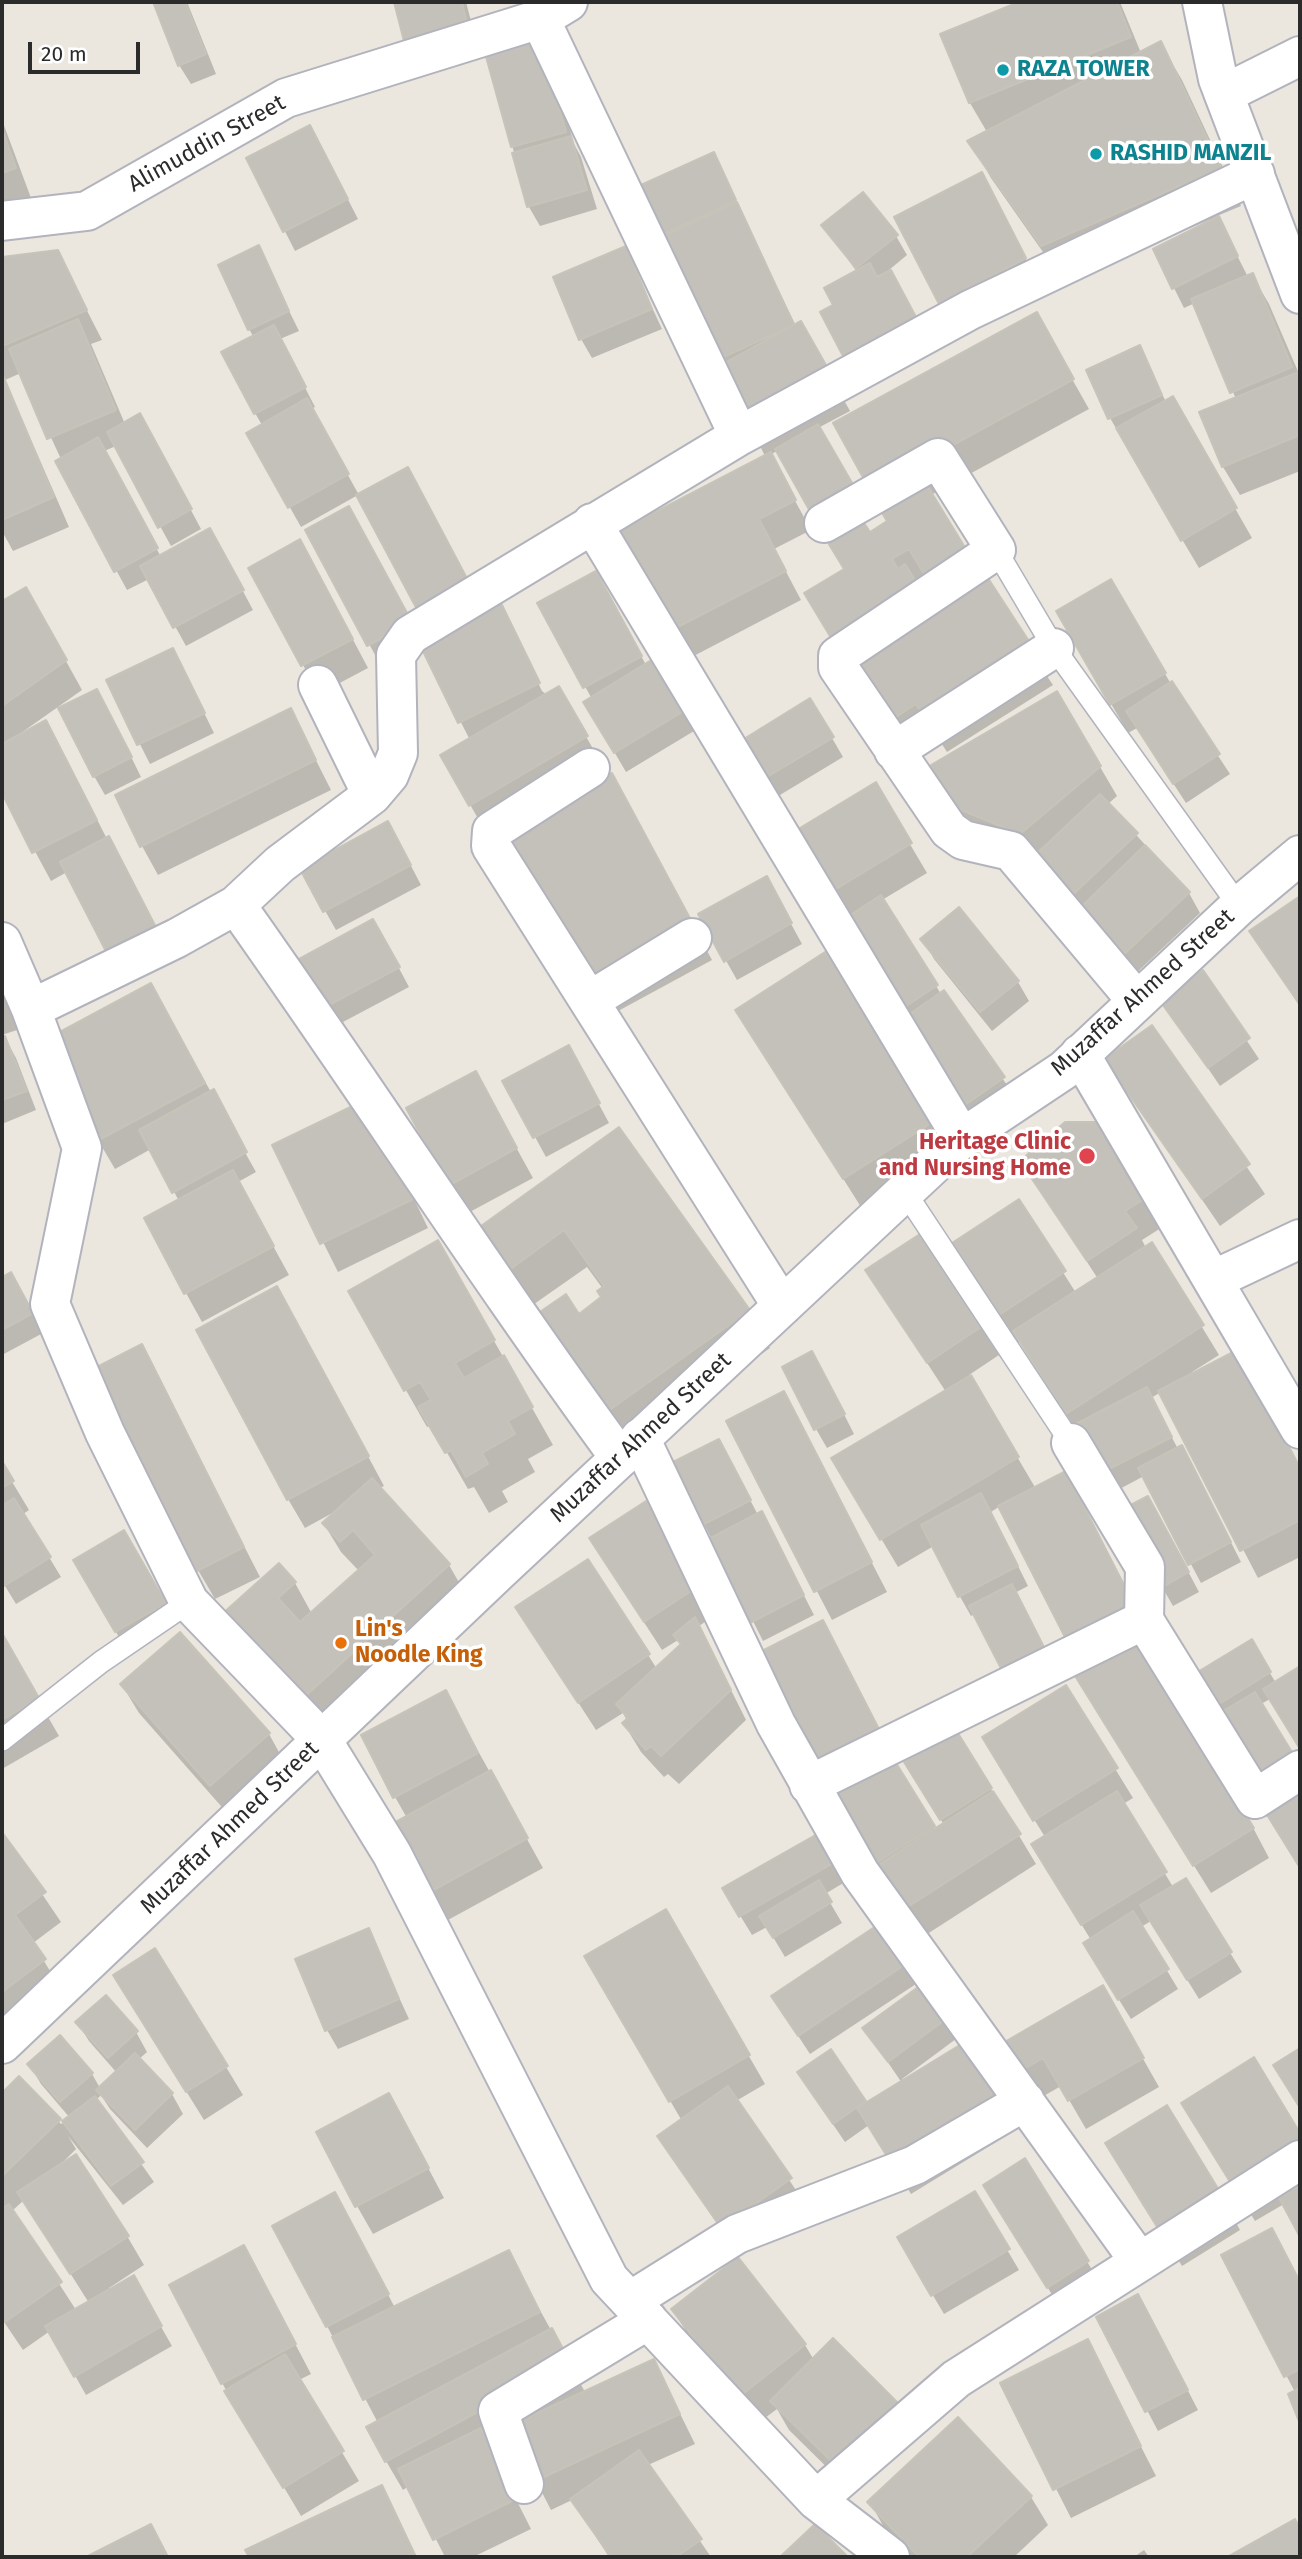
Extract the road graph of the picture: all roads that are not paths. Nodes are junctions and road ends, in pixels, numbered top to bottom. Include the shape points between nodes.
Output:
1 (1202, 2) edge
2 (554, 10) edge
3 (496, 16) edge
4 (1300, 56) edge
5 (1224, 94) junction
6 (1255, 174) junction
7 (2, 220) edge
8 (1300, 294) edge
9 (739, 436) junction
10 (592, 523) junction
11 (824, 523) dead end
12 (996, 550) junction
13 (1054, 648) junction
14 (318, 685) dead end
15 (894, 751) junction
16 (590, 768) dead end
17 (372, 795) junction
18 (1300, 855) edge
19 (236, 905) junction
20 (1239, 906) junction
21 (692, 938) dead end
22 (2, 942) edge
23 (589, 1001) junction
24 (1137, 1001) junction
25 (31, 1009) junction
26 (1080, 1054) junction
27 (962, 1138) junction
28 (905, 1192) junction
29 (1300, 1239) edge
30 (1213, 1280) junction
31 (782, 1306) junction
32 (1300, 1429) edge
33 (1071, 1443) joint
34 (630, 1448) junction
35 (189, 1602) junction
36 (1144, 1620) junction
37 (2, 1740) edge
38 (322, 1740) junction
39 (1300, 1770) edge
40 (809, 1785) junction
41 (2, 2044) edge
42 (1025, 2101) junction
43 (1300, 2160) edge
44 (1140, 2262) junction
45 (639, 2311) junction
46 (524, 2484) dead end
47 (816, 2500) junction
48 (890, 2557) edge

1 - 5 street
2 - 3 street, Alimuddin Street
2 - 9 street
3 - 7 street, Alimuddin Street via 286,98 87,211
4 - 5 street
5 - 6 street
6 - 8 street
6 - 9 street via 970,310
9 - 10 street
10 - 17 street via 410,635 396,654 398,753 389,775
10 - 27 street
11 - 12 street via 938,458
12 - 13 lane
12 - 15 street via 838,656 838,667
13 - 15 street
13 - 20 lane
14 - 17 street
15 - 24 street via 949,830 963,840 1011,851
16 - 23 street via 492,831 489,839
17 - 19 street via 280,864
18 - 20 street, Muzaffar Ahmed Street
19 - 25 street
19 - 34 street via 522,1324
20 - 24 street, Muzaffar Ahmed Street
21 - 23 street
22 - 25 street
23 - 31 street
24 - 26 street, Muzaffar Ahmed Street
25 - 35 street via 82,1148 50,1304 105,1433
26 - 27 street, Muzaffar Ahmed Street via 1064,1070
26 - 30 street
27 - 28 street, Muzaffar Ahmed Street
28 - 31 street, Muzaffar Ahmed Street
28 - 33 lane
29 - 30 street
30 - 32 street
31 - 34 street, Muzaffar Ahmed Street
33 - 36 street via 1145,1567
34 - 38 street, Muzaffar Ahmed Street
34 - 40 street
35 - 37 lane
35 - 38 street
36 - 39 street via 1255,1799
36 - 40 street
38 - 41 street, Muzaffar Ahmed Street
38 - 45 street via 392,1854 610,2279
40 - 42 street via 860,1873
42 - 44 street
42 - 45 street via 915,2165 737,2234
43 - 44 street
44 - 47 street via 956,2379
45 - 46 street via 498,2411
45 - 47 street
47 - 48 street

